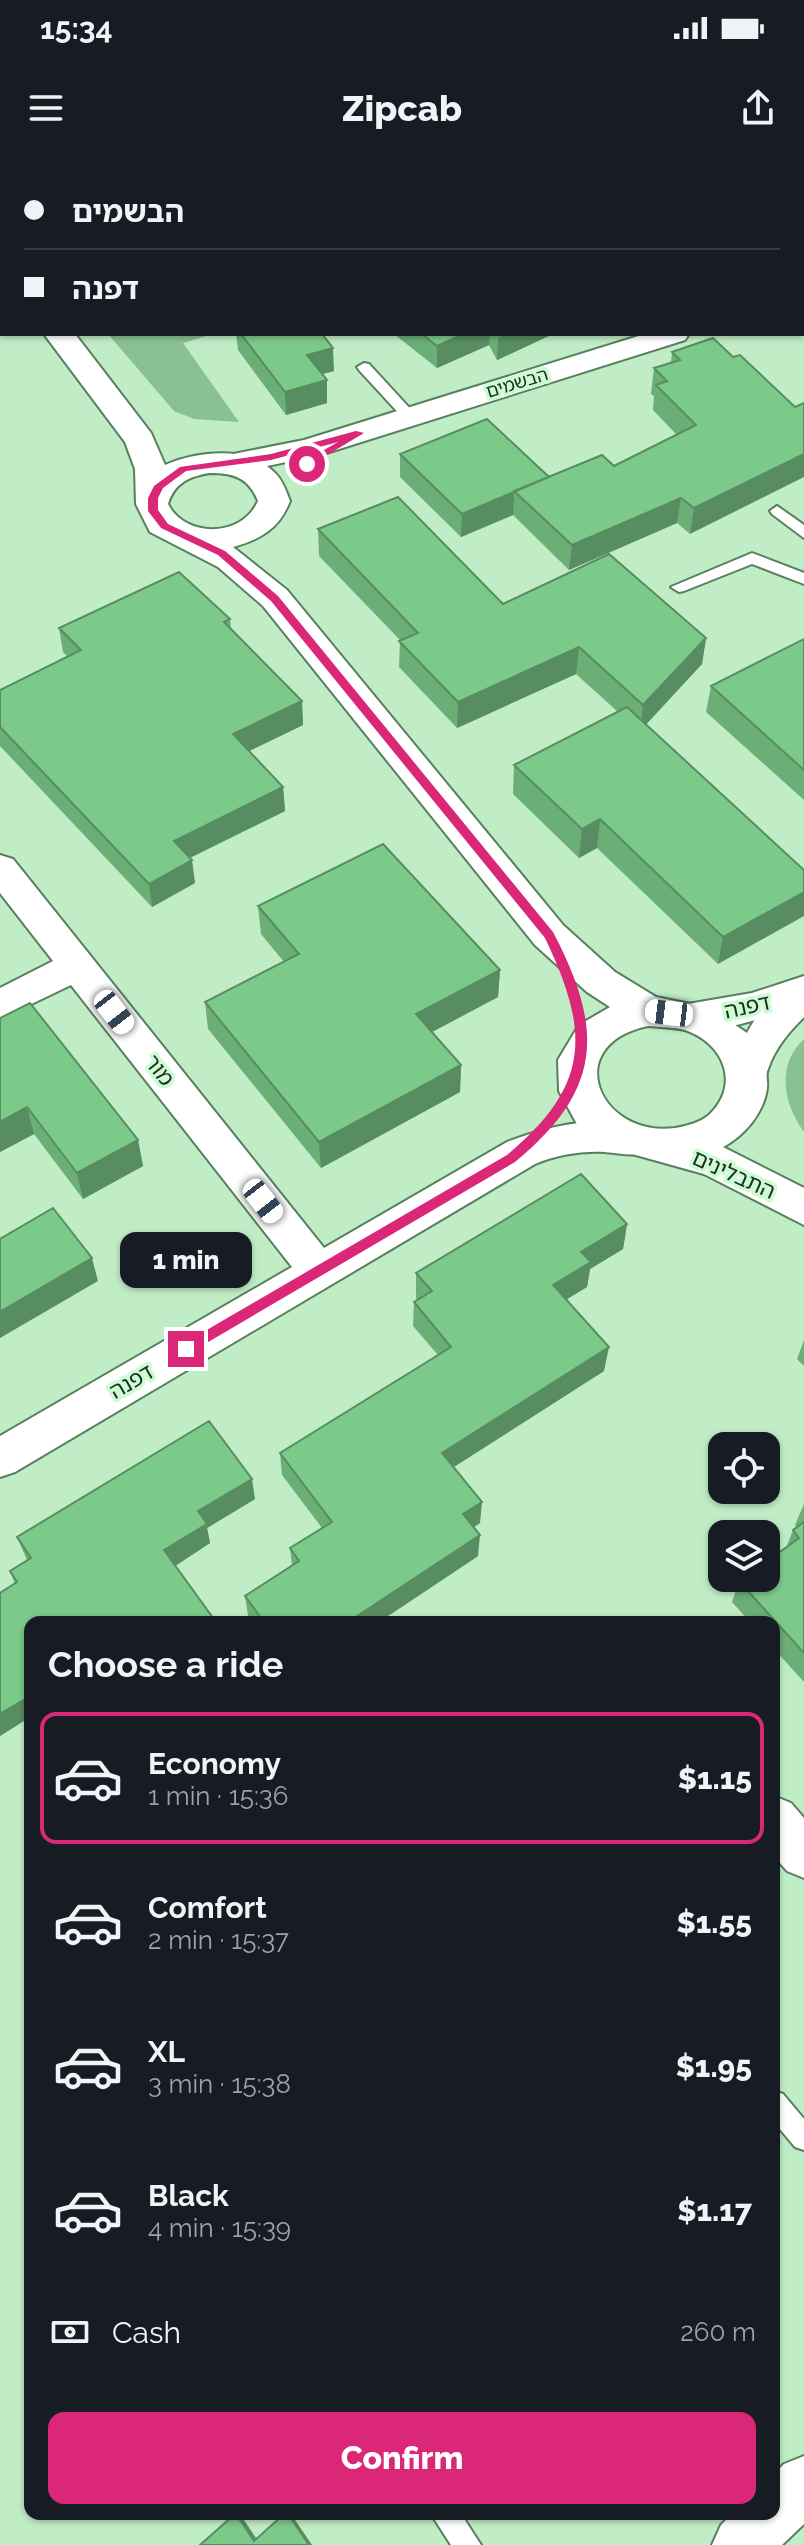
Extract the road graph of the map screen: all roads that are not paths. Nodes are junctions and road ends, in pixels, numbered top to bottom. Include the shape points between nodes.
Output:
1 (61, 336) edge
2 (669, 336) edge
3 (364, 367) dead end
4 (115, 405) junction
5 (410, 417) junction
6 (359, 433) junction
7 (225, 464) junction
8 (152, 504) junction
9 (271, 506) junction
10 (777, 511) dead end
11 (804, 533) edge
12 (187, 537) junction
13 (804, 579) edge
14 (679, 587) dead end
15 (275, 598) junction
16 (0, 868) edge
17 (549, 935) junction
18 (77, 965) junction
19 (804, 992) edge
20 (0, 1005) edge
21 (648, 1011) junction
22 (689, 1016) junction
23 (579, 1065) junction
24 (745, 1087) junction
25 (648, 1143) junction
26 (511, 1159) junction
27 (804, 1207) edge
28 (319, 1271) junction
29 (0, 1458) edge
30 (780, 2110) edge
31 (804, 2138) edge
32 (804, 2484) edge
33 (780, 2506) edge
34 (449, 2520) edge
35 (766, 2520) edge
36 (467, 2545) edge
37 (741, 2545) edge

1 - 4 street
2 - 5 street, הבשמים
3 - 5 lane
4 - 7 street via 167,445
4 - 8 street via 148,459
5 - 6 street, הבשמים
6 - 7 street, הבשמים
6 - 9 street, הבשמים via 289,478
7 - 8 street via 192,466 169,476
7 - 9 street via 260,476
8 - 12 street via 165,526
9 - 12 street via 257,526 234,537
9 - 15 street via 258,547
10 - 11 lane
12 - 15 street via 230,559
13 - 14 lane via 752,558
15 - 17 street
16 - 18 street, מור
17 - 21 street via 590,974
17 - 23 street via 580,1010
18 - 20 street
18 - 28 street, מור
19 - 22 street, דפנה via 753,1007
19 - 24 street, דפנה via 771,1025
21 - 22 street
21 - 23 street via 613,1020 594,1034
22 - 24 street via 731,1041
23 - 25 street via 585,1104 600,1122
23 - 26 street, דפנה via 566,1101
24 - 25 street via 732,1121 714,1135 689,1144
24 - 27 street, התבלינים via 748,1129 756,1151
25 - 26 street, דפנה via 609,1135 575,1137
25 - 27 street, התבלינים via 716,1161
26 - 28 street, דפנה
28 - 29 street, דפנה
30 - 31 lane
32 - 33 street
34 - 36 lane
35 - 37 street

